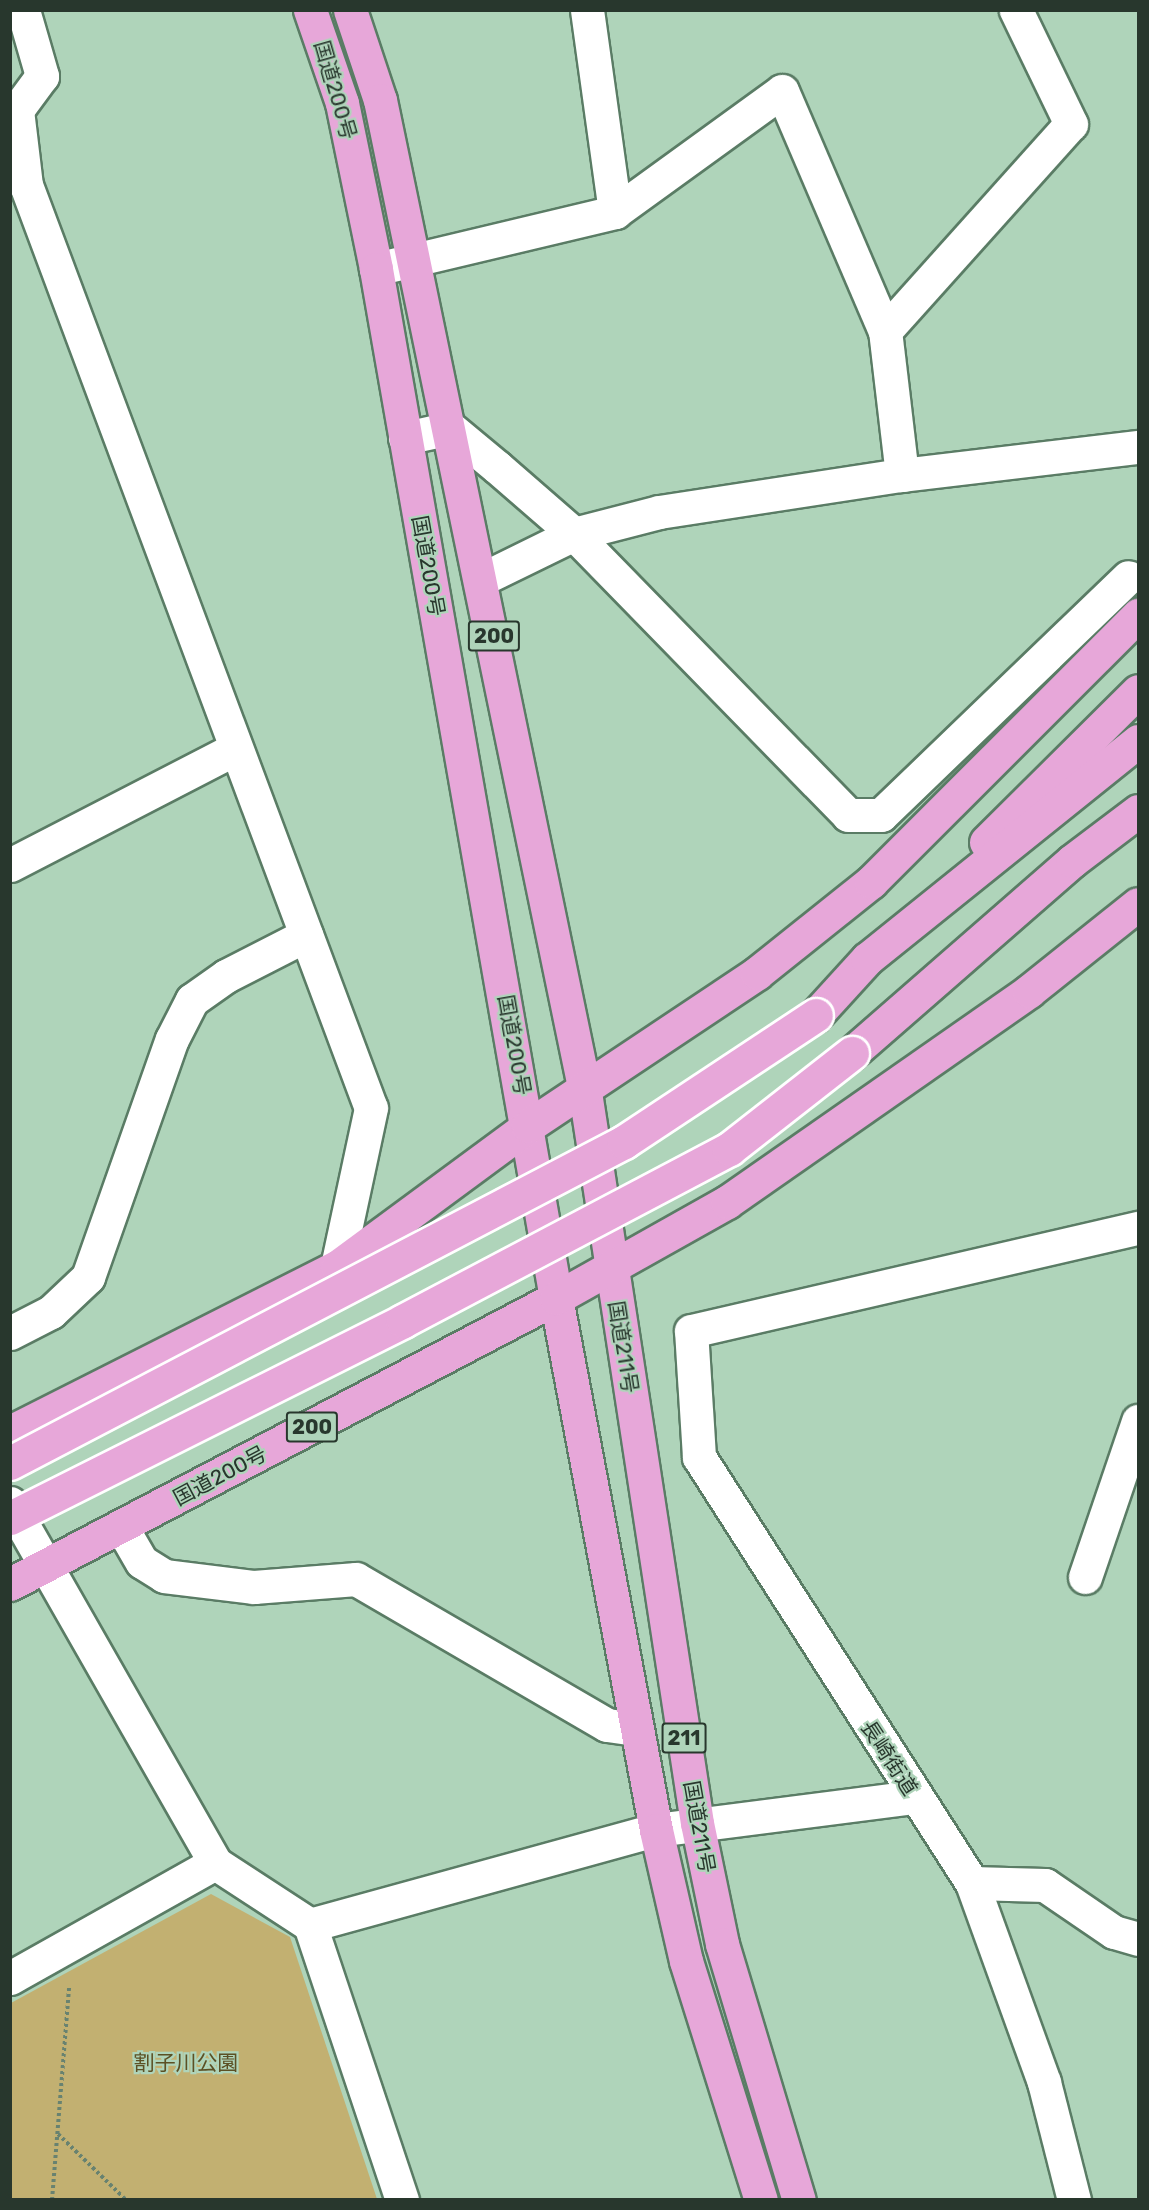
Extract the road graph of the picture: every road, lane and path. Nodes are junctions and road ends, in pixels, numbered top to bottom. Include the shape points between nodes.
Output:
1 (23, 10) edge
2 (350, 10) edge
3 (586, 10) edge
4 (1016, 10) edge
5 (323, 14) edge
6 (14, 109) edge
7 (18, 180) edge
8 (615, 212) junction
9 (415, 259) junction
10 (376, 269) junction
11 (885, 332) junction
12 (450, 428) junction
13 (405, 438) junction
14 (1138, 447) edge
15 (902, 475) junction
16 (574, 534) junction
17 (1128, 577) dead end
18 (482, 579) junction
19 (1138, 615) edge
20 (1138, 691) edge
21 (1138, 741) edge
22 (235, 749) junction
23 (1138, 812) edge
24 (10, 865) edge
25 (1138, 904) edge
26 (306, 935) junction
27 (867, 959) junction
28 (585, 1092) junction
29 (528, 1126) junction
30 (1138, 1228) edge
31 (337, 1267) junction
32 (611, 1268) junction
33 (556, 1298) junction
34 (10, 1334) edge
35 (1138, 1421) edge
36 (10, 1432) edge
37 (10, 1463) edge
38 (10, 1503) edge
39 (10, 1518) edge
40 (122, 1528) junction
41 (45, 1565) junction
42 (1085, 1577) dead end
43 (10, 1584) edge
44 (637, 1729) junction
45 (914, 1797) junction
46 (697, 1823) junction
47 (656, 1830) junction
48 (215, 1863) junction
49 (972, 1883) junction
50 (310, 1925) junction
51 (1138, 1939) edge
52 (72, 1943) junction
53 (10, 1978) edge
54 (57, 2134) junction
55 (52, 2199) edge
56 (126, 2199) edge
57 (402, 2199) edge
58 (761, 2199) edge
59 (799, 2199) edge
60 (1074, 2199) edge

1 - 6 street via 42,76
2 - 9 highway, 国道200号 / 200 via 380,100
3 - 8 street
4 - 11 street via 1071,124
5 - 10 highway, 国道200号 / 200
6 - 7 street
7 - 22 street
8 - 9 street
8 - 11 street via 782,91
9 - 10 street
9 - 12 highway, 国道200号 / 200
10 - 13 highway, 国道200号 / 200
11 - 15 street
12 - 13 street
12 - 16 street
12 - 18 highway, 国道200号 / 200
13 - 29 highway, 国道200号 / 200
14 - 15 street
15 - 16 street via 659,512
16 - 17 street via 848,815 881,815
16 - 18 street
18 - 28 highway, 国道200号 / 200
19 - 28 highway via 871,882 757,973
20 - 27 highway
21 - 27 highway
22 - 24 street
22 - 26 street
23 - 39 highway, bridge via 1072,861 852,1053 729,1149 413,1316
25 - 32 highway via 1029,991 727,1202
26 - 31 street via 371,1108
26 - 34 street via 226,976 192,1000 172,1039 88,1276 51,1312
27 - 37 highway, bridge via 816,1015 624,1142
28 - 29 highway, 国道200号
28 - 32 highway, 国道200号 / 200
29 - 31 highway, 国道200号
29 - 33 highway, 国道200号 / 200
30 - 45 street, 長崎街道 via 691,1331 699,1457
31 - 36 highway, 国道200号
32 - 33 highway, 国道200号 / 200
32 - 46 highway, 国道211号 / 211
33 - 40 highway, 国道200号 / 200
33 - 44 highway, 国道211号 / 211
35 - 42 street
38 - 41 street
40 - 41 highway, 国道200号 / 200
40 - 44 street via 142,1563 164,1576 254,1587 356,1579 607,1725
41 - 43 highway, 国道200号 / 200
41 - 48 street
44 - 47 highway, 国道211号 / 211
45 - 46 street
45 - 49 street, 長崎街道
46 - 47 street
46 - 59 highway, 国道211号 / 211 via 722,1944
47 - 50 street
47 - 58 highway, 国道211号 / 211 via 686,1961
48 - 50 street
48 - 52 street
49 - 51 street via 1045,1885 1114,1932
49 - 60 street, 長崎街道 via 1044,2082
50 - 57 street
52 - 53 street
52 - 54 path
54 - 55 path
54 - 56 path

